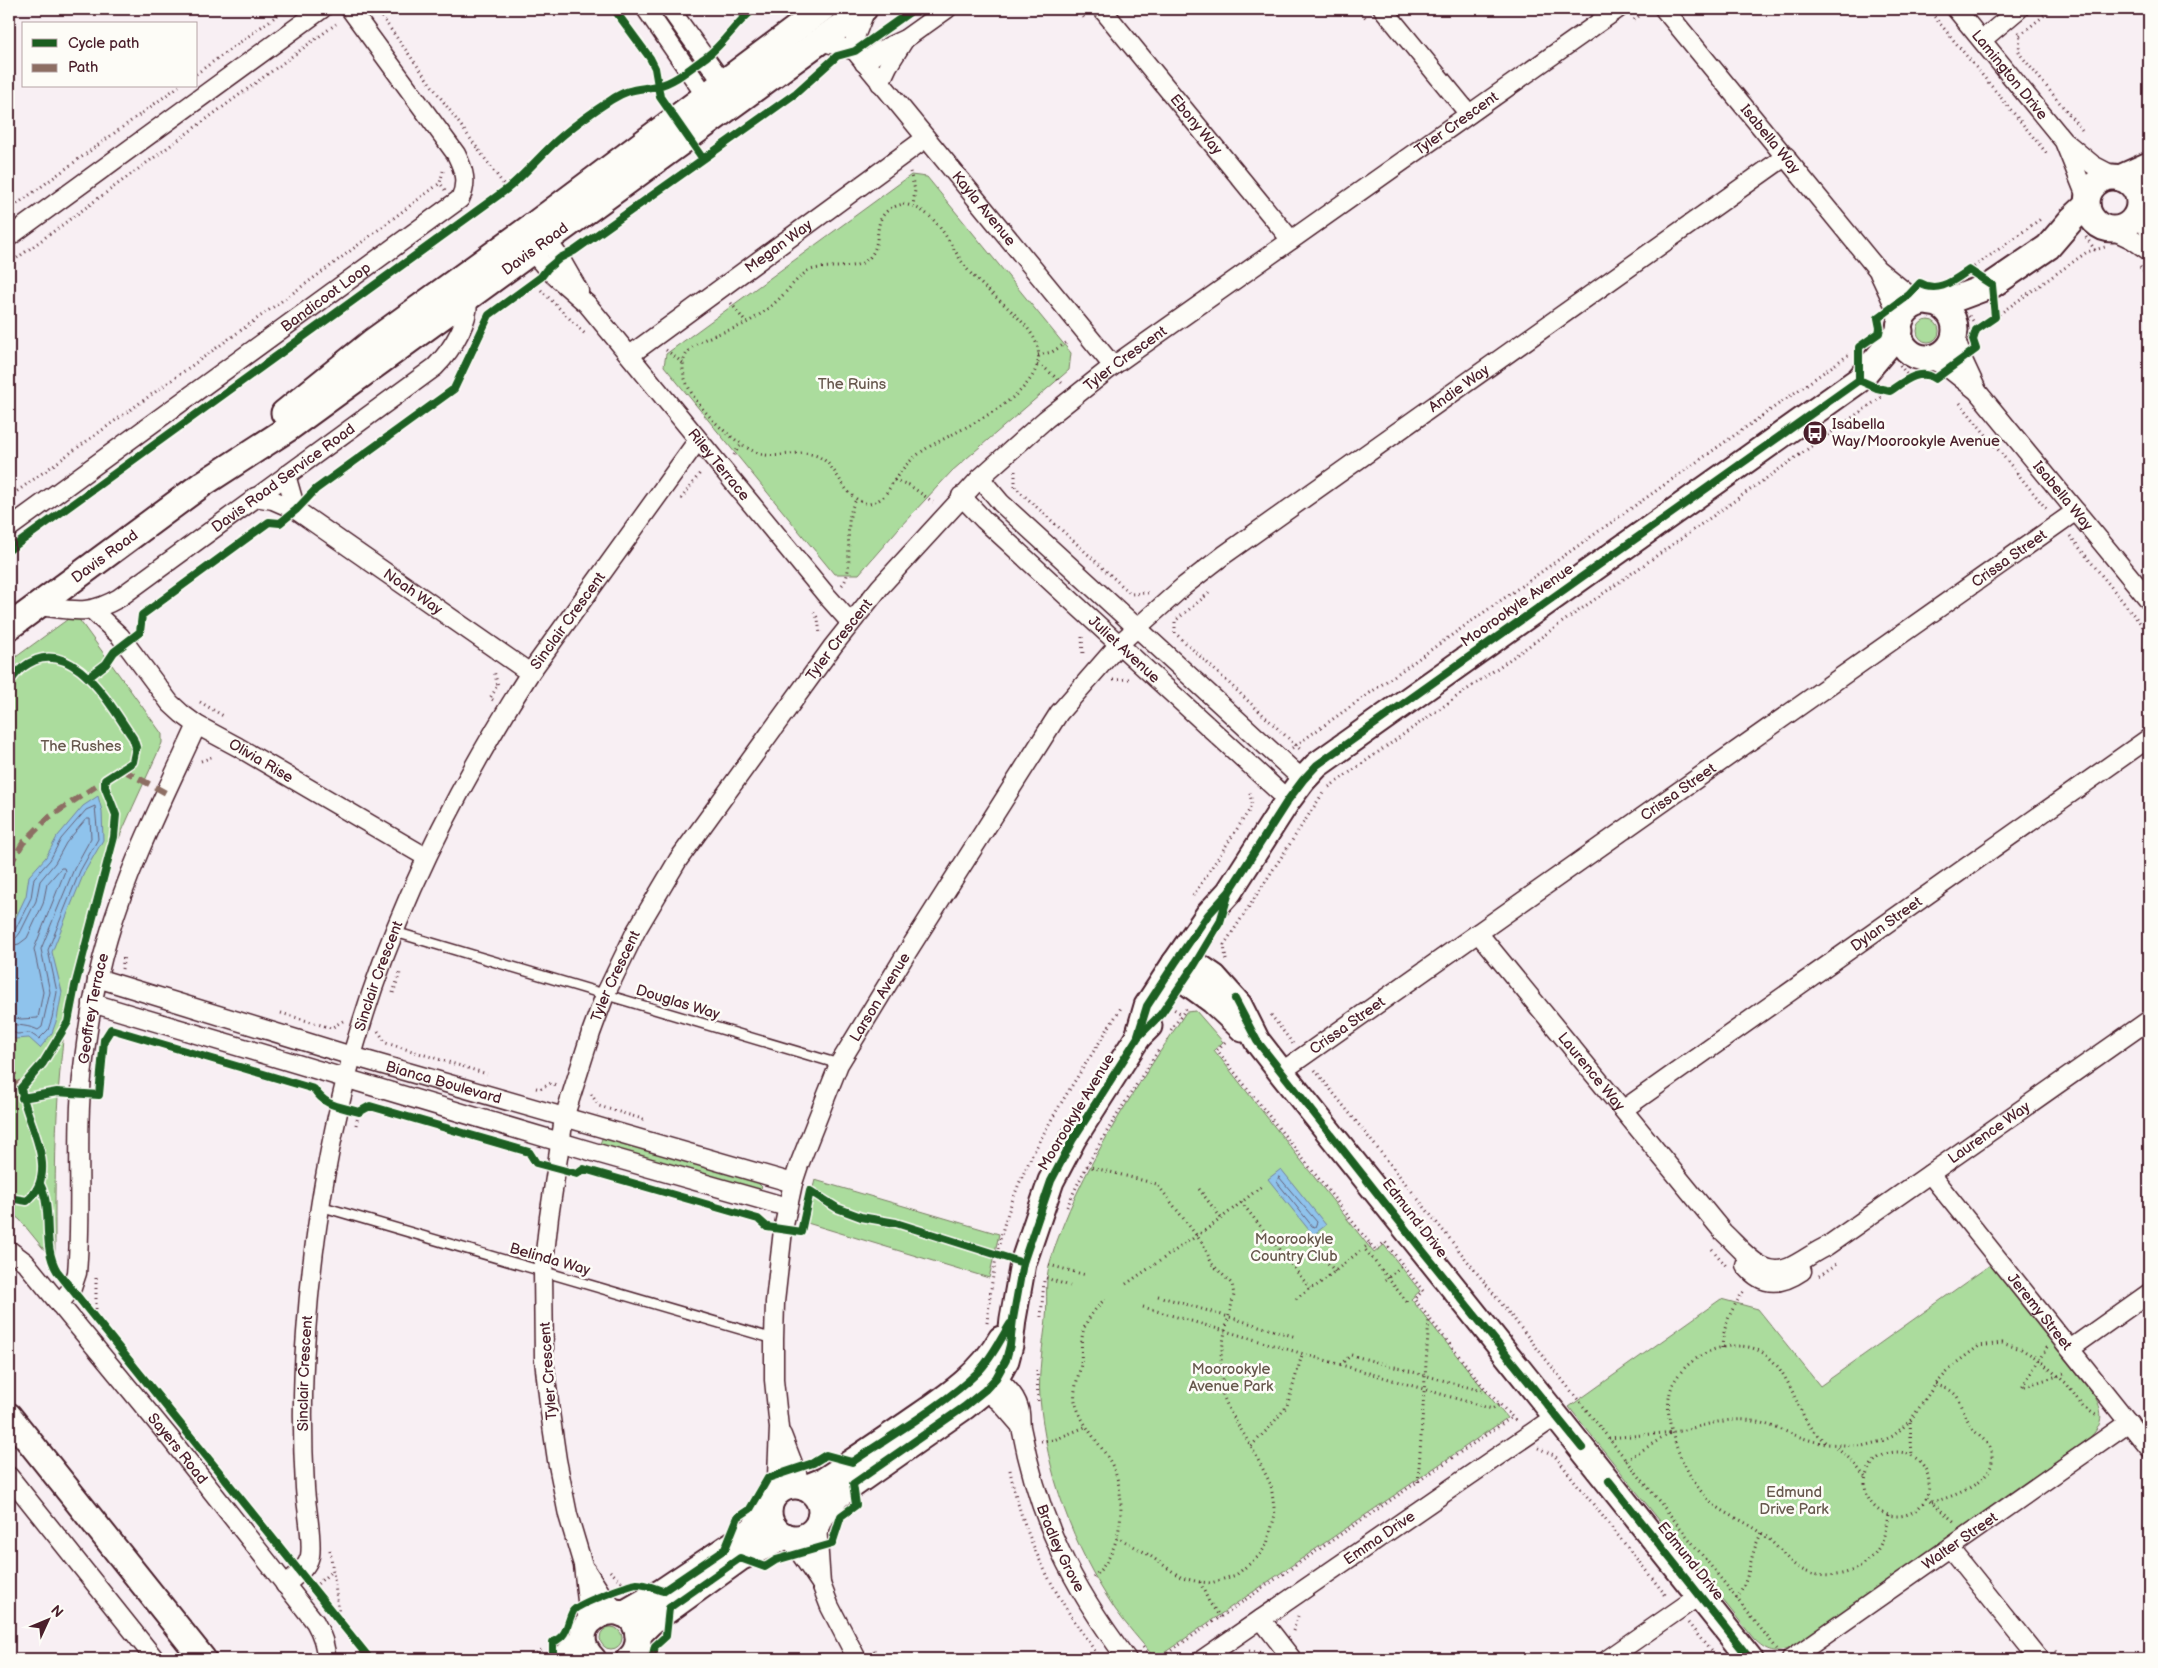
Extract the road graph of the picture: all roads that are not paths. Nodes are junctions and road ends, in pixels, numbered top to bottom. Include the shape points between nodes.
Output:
1 (350, 9) edge
2 (646, 9) edge
3 (670, 9) edge
4 (822, 9) edge
5 (865, 9) edge
6 (947, 9) edge
7 (1102, 9) edge
8 (1383, 9) edge
9 (1618, 9) edge
10 (1664, 9) edge
11 (1956, 9) edge
12 (326, 13) edge
13 (2013, 14) edge
14 (905, 39) junction
15 (1982, 40) junction
16 (821, 41) junction
17 (859, 57) junction
18 (880, 83) junction
19 (714, 88) junction
20 (728, 109) junction
21 (1469, 114) junction
22 (926, 138) junction
23 (2063, 140) junction
24 (1786, 156) junction
25 (2149, 165) edge
26 (2118, 177) junction
27 (2142, 200) edge
28 (2087, 202) junction
29 (2149, 232) edge
30 (2108, 234) junction
31 (9, 237) edge
32 (534, 238) junction
33 (1291, 240) junction
34 (2048, 247) junction
35 (2149, 251) edge
36 (1877, 269) junction
37 (1992, 285) junction
38 (463, 289) junction
39 (1928, 303) junction
40 (1900, 328) junction
41 (1955, 334) junction
42 (630, 355) junction
43 (1926, 358) junction
44 (1112, 366) junction
45 (1860, 380) junction
46 (1977, 391) junction
47 (698, 440) junction
48 (286, 475) junction
49 (980, 478) junction
50 (961, 496) junction
51 (255, 498) junction
52 (296, 510) junction
53 (2076, 511) junction
54 (9, 528) edge
55 (119, 598) junction
56 (2149, 600) edge
57 (39, 606) junction
58 (92, 610) junction
59 (851, 623) junction
60 (9, 627) edge
61 (1138, 627) junction
62 (120, 636) junction
63 (1120, 643) junction
64 (530, 673) junction
65 (197, 725) junction
66 (2149, 738) edge
67 (1310, 772) junction
68 (1288, 800) junction
69 (426, 857) junction
70 (394, 932) junction
71 (1478, 933) junction
72 (1185, 969) junction
73 (97, 978) junction
74 (605, 995) junction
75 (92, 1003) junction
76 (2149, 1020) edge
77 (352, 1056) junction
78 (839, 1064) junction
79 (1281, 1072) junction
80 (346, 1078) junction
81 (1624, 1109) junction
82 (564, 1118) junction
83 (560, 1141) junction
84 (1930, 1174) junction
85 (793, 1183) junction
86 (320, 1206) junction
87 (787, 1207) junction
88 (9, 1250) edge
89 (543, 1272) junction
90 (2149, 1293) edge
91 (59, 1304) junction
92 (774, 1339) junction
93 (2070, 1349) junction
94 (987, 1380) junction
95 (9, 1416) edge
96 (1556, 1416) junction
97 (2122, 1427) junction
98 (779, 1428) junction
99 (2149, 1448) edge
100 (9, 1476) edge
101 (804, 1488) junction
102 (772, 1503) junction
103 (819, 1522) junction
104 (787, 1537) junction
105 (1950, 1548) junction
106 (583, 1565) junction
107 (821, 1584) junction
108 (284, 1585) junction
109 (1700, 1595) junction
110 (627, 1610) junction
111 (1261, 1619) junction
112 (588, 1641) edge
113 (634, 1652) edge
114 (555, 1653) edge
115 (155, 1659) edge
116 (203, 1659) edge
117 (326, 1659) edge
118 (857, 1659) edge
119 (1126, 1659) edge
120 (1203, 1659) edge
121 (1292, 1659) edge
122 (1608, 1659) edge
123 (1750, 1659) edge
124 (1791, 1659) edge
125 (2039, 1659) edge

1 - 54 street, Bandicoot Loop via 459,159 465,183 462,195 454,204
2 - 19 street
3 - 19 street
4 - 19 street, Davis Road
5 - 16 street, Davis Road
5 - 17 street via 855,37
6 - 14 street
7 - 33 street, Ebony Way
8 - 21 street
9 - 21 street, Tyler Crescent
10 - 24 street, Isabella Way
11 - 15 street, Lamington Drive
12 - 31 street
13 - 15 street
14 - 17 street
14 - 18 street
15 - 23 street, Lamington Drive
16 - 17 street
16 - 20 street, Davis Road
17 - 18 street, Kayla Avenue
18 - 22 street, Kayla Avenue
19 - 20 street
19 - 32 street, Davis Road
20 - 32 street, Davis Road
21 - 33 street, Tyler Crescent
22 - 42 street, Megan Way
22 - 44 street, Kayla Avenue
23 - 26 street, Lamington Drive via 2093,165
23 - 28 street, Lamington Drive
24 - 36 street, Isabella Way
24 - 61 street, Andie Way via 1264,525
25 - 26 street
26 - 27 street via 2131,185
26 - 28 street via 2108,177 2094,185
27 - 29 street
27 - 30 street via 2131,221
28 - 30 street via 2094,221
28 - 34 street
30 - 34 street via 2084,234
30 - 35 street via 2133,240
32 - 38 street, Davis Road
32 - 42 street, Riley Terrace via 560,258 587,304
33 - 44 street, Tyler Crescent
34 - 37 street
36 - 39 street, Isabella Way via 1909,294
36 - 40 street, Isabella Way via 1894,305
37 - 39 street via 1957,298
37 - 41 street
38 - 48 street, Davis Road Service Road via 468,308 456,339 439,363
38 - 57 street, Davis Road via 289,428 201,485
39 - 40 street via 1909,310
39 - 41 street via 1939,305 1951,316
40 - 43 street via 1907,349
40 - 45 street, Moorookyle Avenue
41 - 43 street via 1946,352
41 - 46 street, Isabella Way
42 - 47 street, Riley Terrace
43 - 45 street, Moorookyle Avenue via 1899,364
43 - 46 street, Isabella Way via 1948,368
44 - 49 street, Tyler Crescent via 1046,418
45 - 67 street, Moorookyle Avenue
46 - 53 street, Isabella Way
47 - 59 street, Riley Terrace
47 - 64 street, Sinclair Crescent
48 - 51 street, Davis Road Service Road
48 - 52 street
49 - 50 street, Tyler Crescent
49 - 61 street, Juliet Avenue via 1001,503
50 - 59 street, Tyler Crescent
50 - 63 street, Juliet Avenue
51 - 52 street, Noah Way via 273,500
51 - 55 street, Davis Road Service Road
52 - 64 street, Noah Way
53 - 56 street, Isabella Way
53 - 71 street, Crissa Street
55 - 58 street, Davis Road Service Road
55 - 62 street
57 - 58 street, Davis Road Service Road
57 - 60 street, Davis Road
58 - 62 street, Olivia Rise
59 - 74 street, Tyler Crescent via 678,860 636,931
61 - 63 street, Larson Avenue
61 - 67 street, Juliet Avenue via 1280,759
62 - 65 street, Olivia Rise via 170,703
63 - 68 street, Juliet Avenue
63 - 78 street, Larson Avenue via 1059,713
64 - 69 street, Sinclair Crescent via 474,765
65 - 69 street, Olivia Rise
65 - 73 street, Geoffrey Terrace via 130,875
66 - 81 street, Dylan Street
67 - 68 street, Moorookyle Avenue
68 - 72 street, Moorookyle Avenue via 1229,892 1208,914
69 - 70 street, Sinclair Crescent
70 - 74 lane, Douglas Way
70 - 77 street, Sinclair Crescent
71 - 79 street, Crissa Street
71 - 81 street, Laurence Way
72 - 79 street, Edmund Drive via 1213,1001 1257,1041
72 - 94 street, Moorookyle Avenue via 1147,1006 1138,1037 1073,1138 1051,1181 1023,1263 1012,1319 992,1356
73 - 75 street, Geoffrey Terrace
73 - 77 street, Bianca Boulevard
74 - 78 lane, Douglas Way
74 - 82 street, Tyler Crescent
75 - 80 street, Bianca Boulevard
75 - 91 street, Geoffrey Terrace via 81,1094 78,1262 72,1288
76 - 84 street, Laurence Way
77 - 80 street, Sinclair Crescent
77 - 82 street, Bianca Boulevard
78 - 85 street, Larson Avenue
79 - 96 street, Edmund Drive
80 - 83 street, Bianca Boulevard
80 - 86 street, Sinclair Crescent
81 - 84 street, Laurence Way via 1723,1232 1756,1263 1771,1270 1790,1267 1827,1246
82 - 83 street, Tyler Crescent
82 - 85 street, Bianca Boulevard
83 - 87 street, Bianca Boulevard
83 - 89 street, Tyler Crescent
84 - 93 street, Jeremy Street
85 - 87 street, Larson Avenue
86 - 89 lane, Belinda Way
86 - 108 street, Sinclair Crescent via 309,1289 303,1388 310,1553 300,1572
87 - 92 street, Larson Avenue via 778,1265
88 - 91 street, Sayers Road via 25,1262
89 - 92 lane, Belinda Way
89 - 106 street, Tyler Crescent via 544,1360 550,1412 568,1515
90 - 93 street
91 - 108 street, Sayers Road via 169,1437
92 - 98 street, Larson Avenue
93 - 97 street, Jeremy Street
94 - 101 street, Moorookyle Avenue via 954,1392 825,1480
94 - 103 street, Moorookyle Avenue via 837,1496
94 - 119 street, Bradley Grove via 1015,1398 1020,1409 1020,1425 1030,1470 1064,1562 1096,1617
95 - 116 street
96 - 109 street, Edmund Drive
96 - 111 street, Emma Drive
97 - 99 street, Jeremy Street
97 - 105 street, Walter Street
98 - 101 street, Larson Avenue
98 - 102 street, Larson Avenue
100 - 115 street
101 - 102 street via 786,1488
101 - 103 street via 820,1504
102 - 104 street via 771,1522
102 - 110 street via 754,1528 742,1538
103 - 104 street via 808,1535
103 - 107 street
104 - 107 street
104 - 113 street via 740,1558 651,1622
105 - 124 street, Walter Street
105 - 125 street
106 - 110 street, Tyler Crescent via 602,1595
106 - 112 street, Tyler Crescent
107 - 118 street
108 - 117 street, Sayers Road via 322,1635
109 - 122 street
109 - 123 street, Edmund Drive
110 - 112 street via 596,1615
110 - 113 street via 633,1623
111 - 120 street, Emma Drive
111 - 121 street
112 - 114 street

